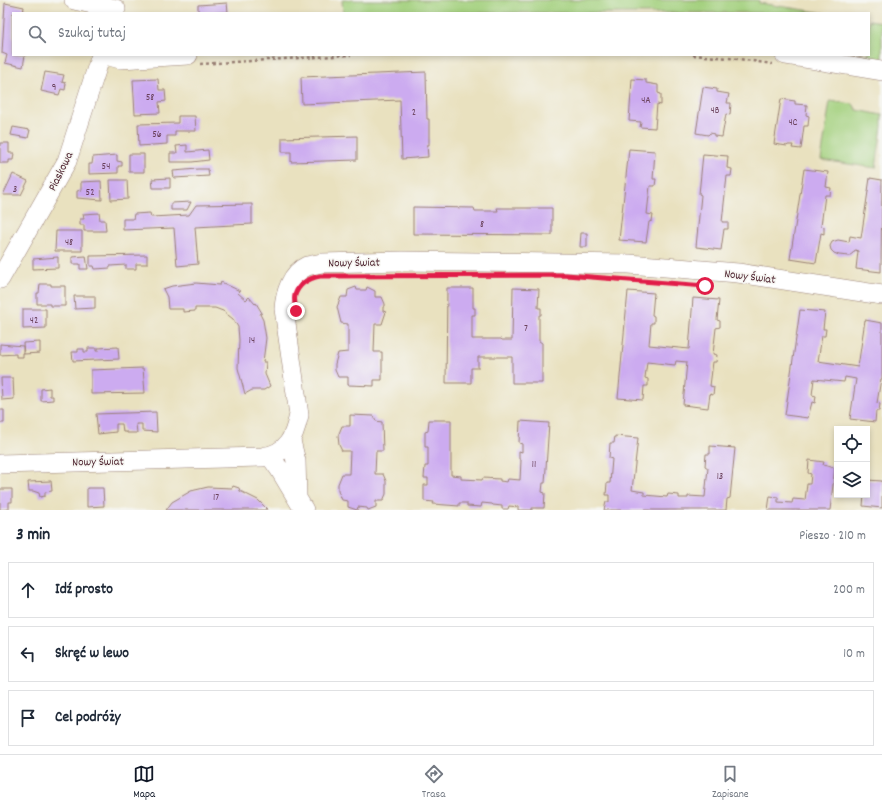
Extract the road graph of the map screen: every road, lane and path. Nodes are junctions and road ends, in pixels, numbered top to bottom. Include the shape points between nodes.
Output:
1 (74, 0) edge
2 (117, 7) edge
3 (101, 56) edge
4 (110, 56) edge
5 (319, 56) edge
6 (791, 56) edge
7 (192, 60) edge
8 (882, 71) edge
9 (0, 277) edge
10 (882, 295) edge
11 (291, 441) junction
12 (270, 456) junction
13 (0, 464) edge
14 (300, 504) edge

1 - 2 street
3 - 9 street, Piaskowa via 67,161
4 - 7 street via 120,59
5 - 7 path
6 - 8 street
10 - 11 street, Nowy Świat via 738,273 629,264 402,261 314,264 305,267 297,275 285,297 284,309 299,415 296,432
11 - 12 street, Nowy Świat
11 - 14 street via 296,461
12 - 13 street, Nowy Świat
12 - 14 street

